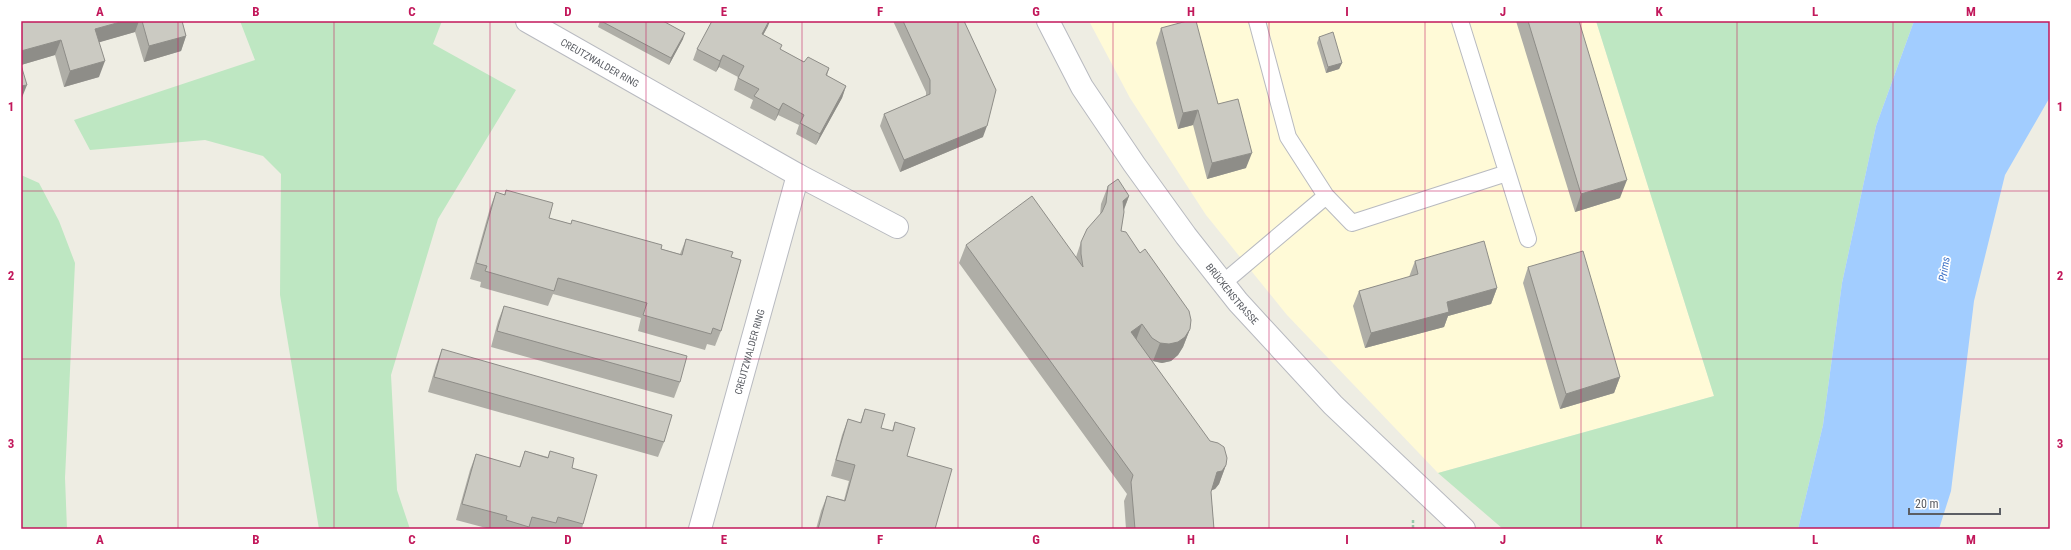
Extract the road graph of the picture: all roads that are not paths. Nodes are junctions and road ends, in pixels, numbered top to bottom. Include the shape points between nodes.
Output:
1 (527, 21) edge
2 (1048, 21) edge
3 (1257, 21) edge
4 (1460, 21) edge
5 (1507, 173) junction
6 (798, 175) junction
7 (1326, 196) junction
8 (897, 227) dead end
9 (1528, 239) dead end
10 (1223, 283) junction
11 (700, 529) edge
12 (1464, 529) edge

1 - 6 street, CREUTZWALDER RING
2 - 10 street, BRÜCKENSTRASSE via 1082,87 1129,158
3 - 7 lane via 1288,137
4 - 5 lane
5 - 7 lane via 1352,223
5 - 9 lane
6 - 8 street, CREUTZWALDER RING
6 - 11 street, CREUTZWALDER RING
7 - 10 lane
10 - 12 street, BRÜCKENSTRASSE via 1334,405

